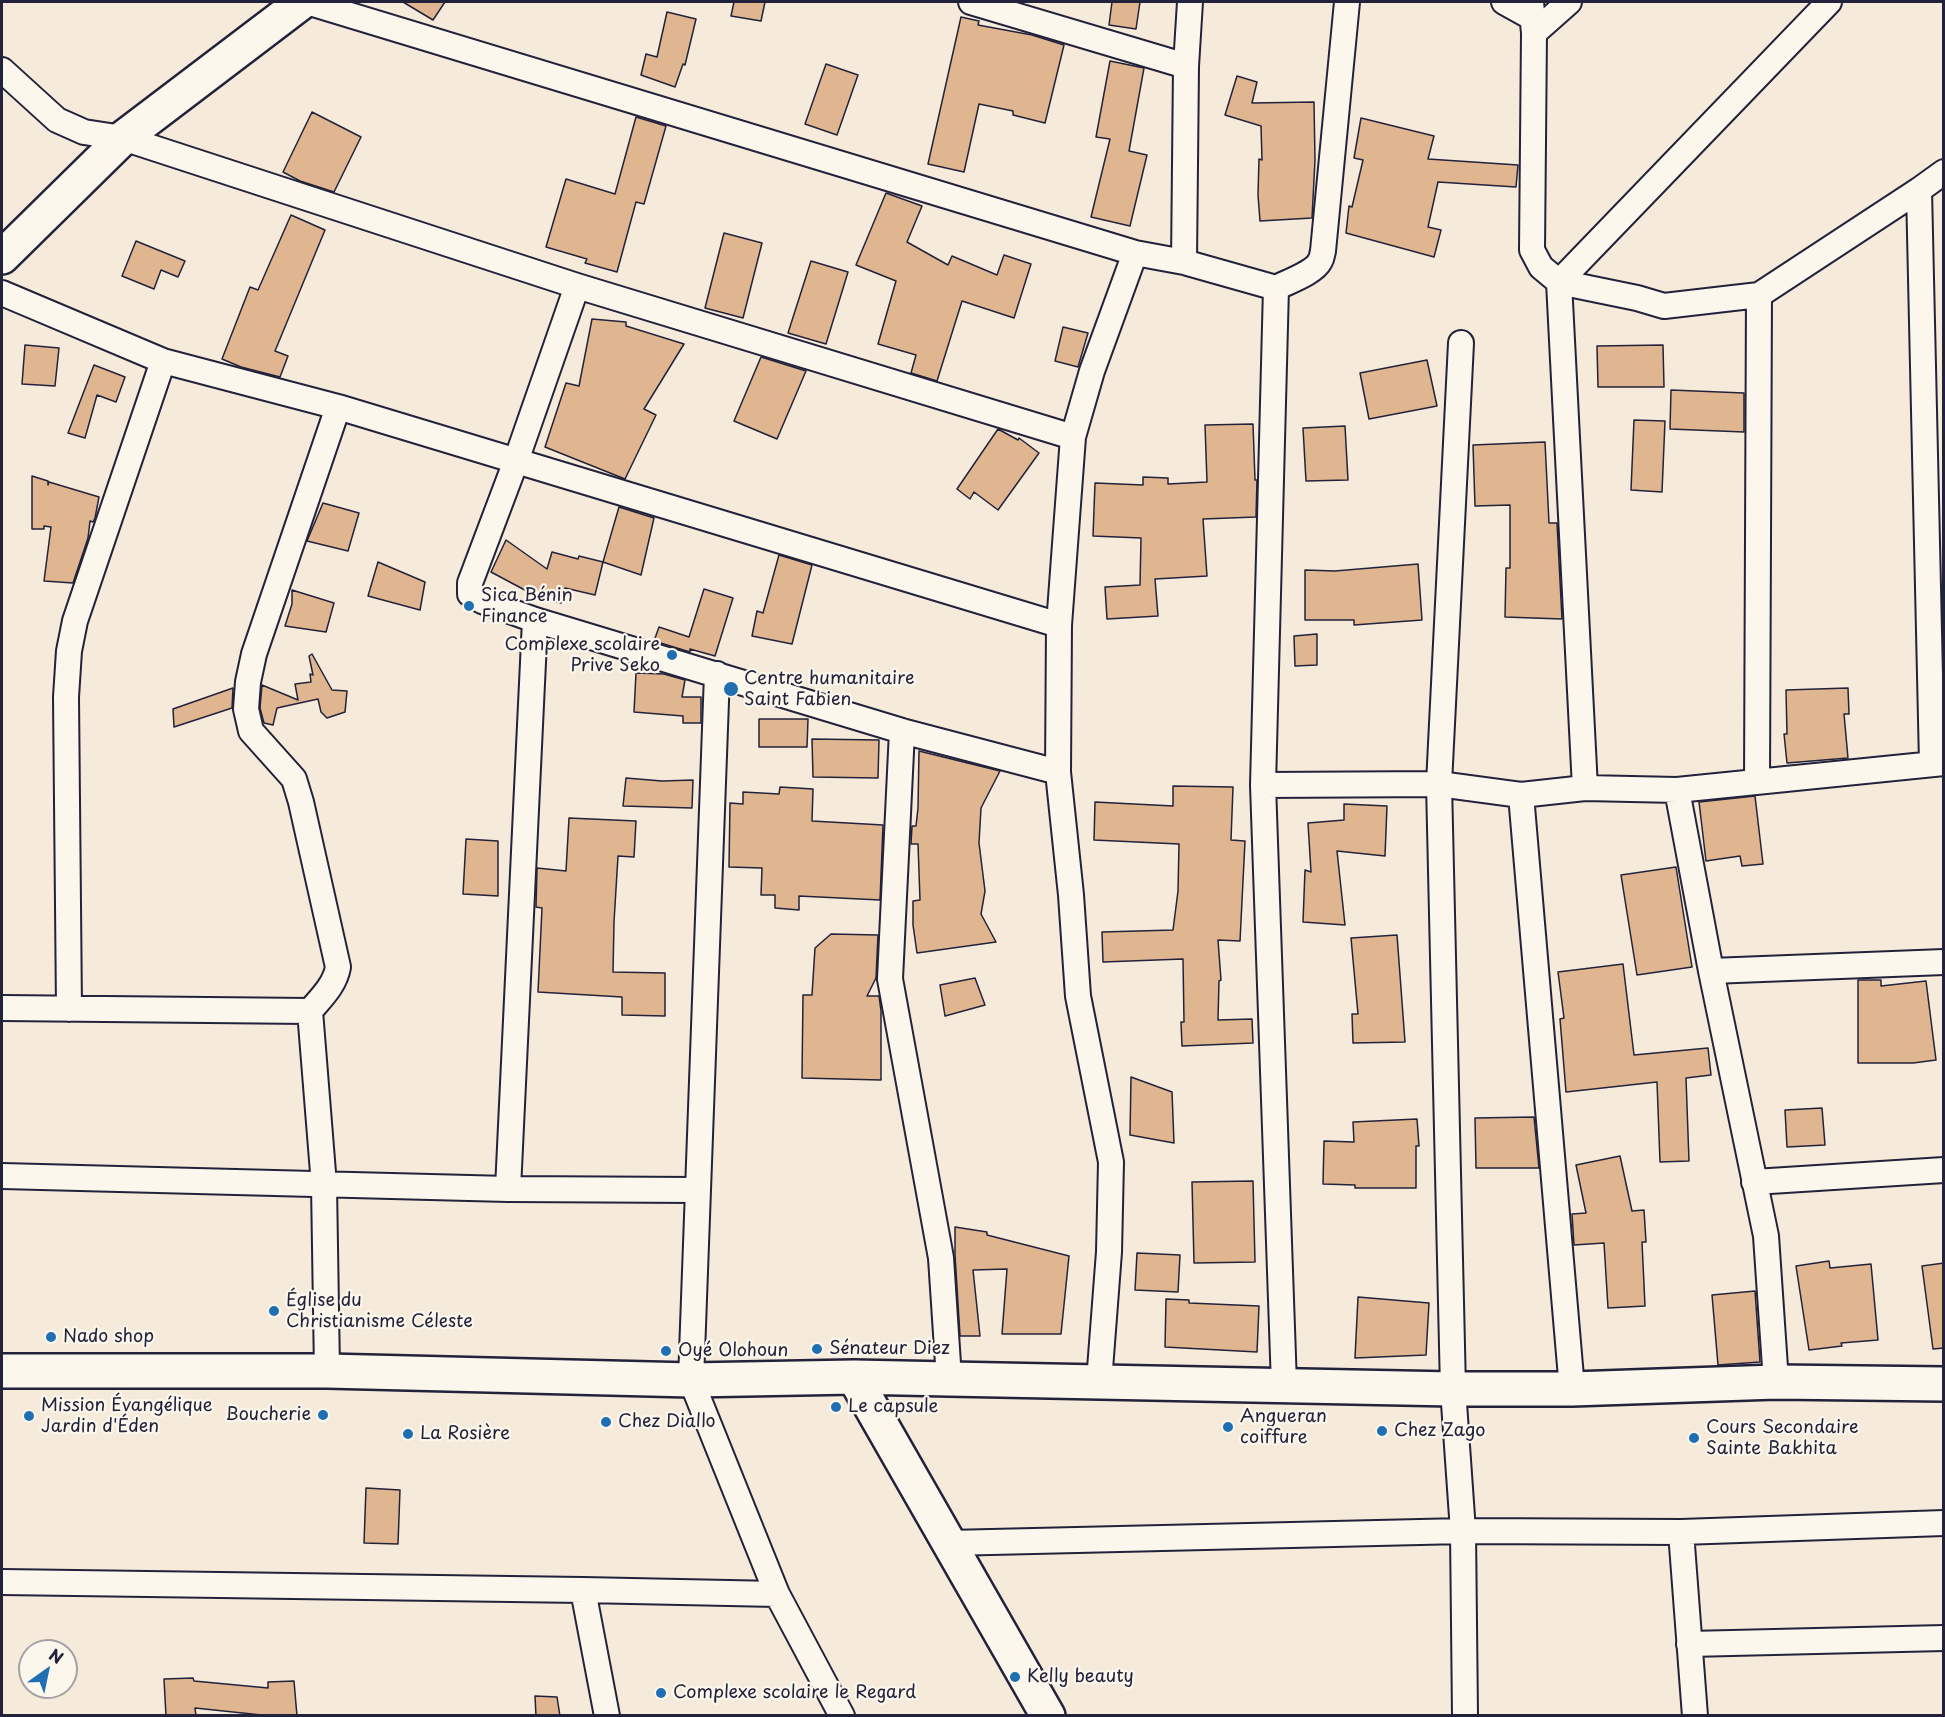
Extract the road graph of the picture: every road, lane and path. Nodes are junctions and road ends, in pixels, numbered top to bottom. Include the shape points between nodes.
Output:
1 (302, 2) edge
2 (307, 2) edge
3 (971, 2) edge
4 (1190, 2) edge
5 (1347, 2) edge
6 (1504, 2) edge
7 (1569, 2) edge
8 (1829, 2) edge
9 (1532, 17) edge
10 (1186, 66) junction
11 (2, 70) edge
12 (123, 138) junction
13 (1944, 172) edge
14 (1919, 190) junction
15 (1135, 253) junction
16 (2, 257) edge
17 (1184, 262) junction
18 (1559, 282) junction
19 (577, 286) junction
20 (1276, 288) junction
21 (2, 293) edge
22 (1759, 295) junction
23 (1461, 343) dead end
24 (1933, 347) edge
25 (163, 362) junction
26 (338, 407) junction
27 (1074, 437) junction
28 (516, 461) junction
29 (536, 620) junction
30 (1059, 625) junction
31 (717, 674) junction
32 (902, 731) junction
33 (1938, 763) edge
34 (1059, 772) junction
35 (1757, 781) junction
36 (1439, 784) junction
37 (1263, 785) junction
38 (1585, 788) junction
39 (1677, 790) junction
40 (1521, 795) junction
41 (1944, 962) edge
42 (1711, 971) junction
43 (2, 1008) edge
44 (69, 1010) junction
45 (310, 1011) junction
46 (1944, 1170) edge
47 (2, 1176) edge
48 (1754, 1182) junction
49 (324, 1185) junction
50 (508, 1188) junction
51 (697, 1190) junction
52 (2, 1371) edge
53 (327, 1371) junction
54 (854, 1377) junction
55 (949, 1378) junction
56 (691, 1380) junction
57 (1099, 1382) junction
58 (1776, 1382) junction
59 (1944, 1384) edge
60 (1284, 1385) junction
61 (1453, 1389) junction
62 (1572, 1389) junction
63 (1944, 1523) edge
64 (1463, 1531) junction
65 (1682, 1532) junction
66 (948, 1543) junction
67 (2, 1582) edge
68 (583, 1590) junction
69 (777, 1594) junction
70 (1944, 1638) edge
71 (1689, 1644) junction
72 (607, 1716) edge
73 (842, 1716) edge
74 (1048, 1716) edge
75 (1465, 1716) edge
76 (1695, 1716) edge

1 - 12 main road
2 - 15 street
3 - 10 street
4 - 10 street
5 - 20 street via 1323,251 1315,267
6 - 9 street
7 - 9 street
8 - 18 street
9 - 18 street via 1532,250 1541,267
10 - 17 street
11 - 12 street via 57,120 84,132
12 - 16 main road
12 - 19 street
13 - 14 street
14 - 22 street
14 - 24 street
15 - 17 street
15 - 27 street via 1092,370
17 - 20 street
18 - 22 street via 1664,306
18 - 38 street
19 - 27 street
19 - 28 street
20 - 37 street
21 - 25 street
22 - 35 street
23 - 36 street
24 - 33 street
25 - 26 street
25 - 44 street via 75,621 69,651
26 - 28 street
26 - 45 street via 254,654 246,709 251,731 294,779 338,967 326,992
27 - 30 street
28 - 29 street via 470,583 470,594
28 - 30 street
29 - 31 street
29 - 50 street
30 - 34 street
31 - 32 street
31 - 51 street
32 - 34 street
32 - 55 street via 890,979 941,1258
33 - 35 street
34 - 57 street via 1078,996 1111,1162
35 - 39 street
36 - 37 street
36 - 40 street
36 - 61 street
37 - 60 street
38 - 39 street
38 - 40 street
39 - 42 street
40 - 62 street
41 - 42 street
42 - 48 street
43 - 44 street
44 - 45 street
45 - 49 street
46 - 48 street
47 - 49 street
48 - 58 street via 1766,1236
49 - 50 street
49 - 53 street
50 - 51 street
51 - 56 street
52 - 53 main road
53 - 56 main road
54 - 55 main road
54 - 56 main road
54 - 66 main road
55 - 57 main road
56 - 69 street
57 - 60 main road
58 - 59 main road
58 - 62 main road
60 - 61 main road
61 - 62 main road
61 - 64 street
63 - 65 street
64 - 65 street
64 - 66 street
64 - 75 street
65 - 71 street
66 - 74 main road
67 - 68 street
68 - 69 street
68 - 72 street
69 - 73 street
70 - 71 street
71 - 76 street

